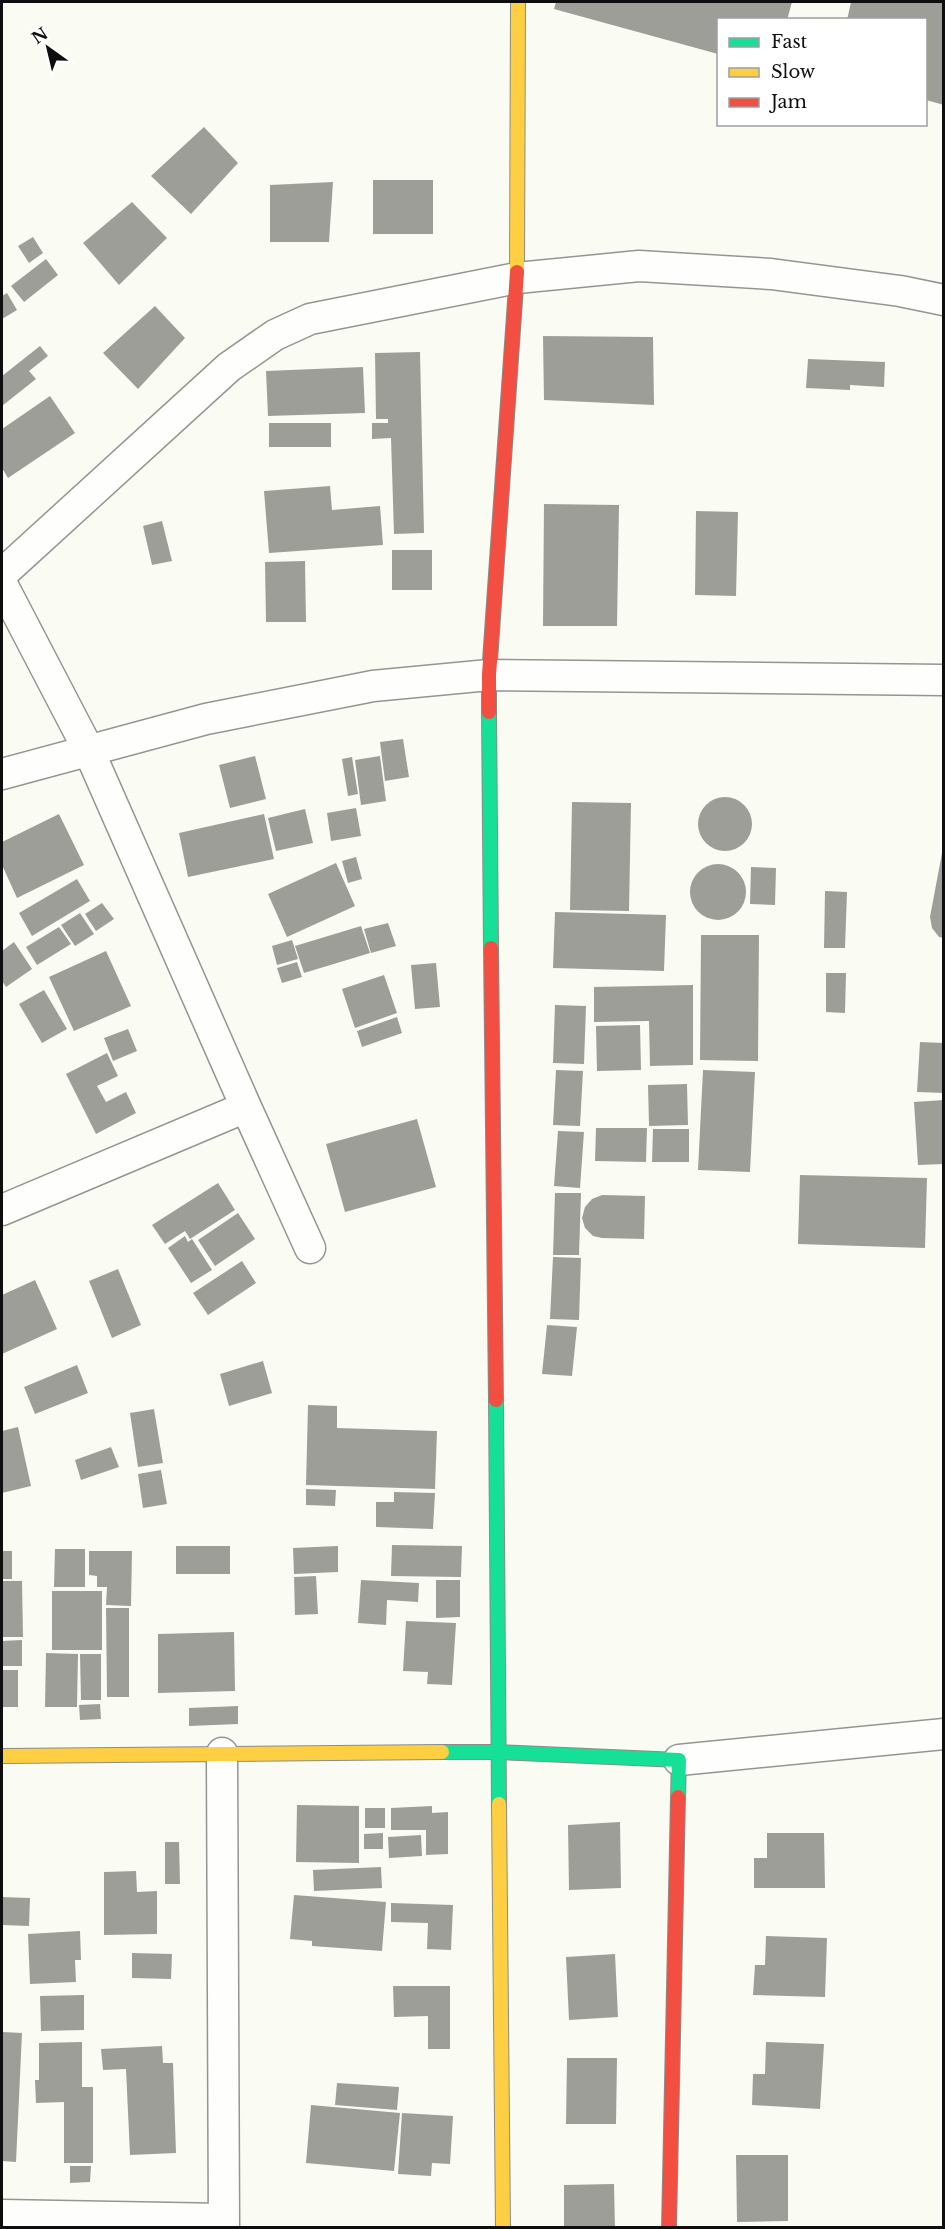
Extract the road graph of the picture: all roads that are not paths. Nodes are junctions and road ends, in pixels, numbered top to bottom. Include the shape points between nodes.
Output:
1 (518, 2) edge
2 (517, 278) junction
3 (944, 300) edge
4 (2, 574) edge
5 (2, 584) edge
6 (489, 675) junction
7 (944, 680) edge
8 (89, 751) junction
9 (2, 774) edge
10 (246, 1107) junction
11 (2, 1210) edge
12 (310, 1248) dead end
13 (943, 1732) edge
14 (222, 1752) junction
15 (499, 1752) junction
16 (2, 1756) edge
17 (679, 1760) junction
18 (2, 2215) edge
19 (224, 2223) edge
20 (503, 2228) edge
21 (669, 2228) edge

1 - 2 street
2 - 3 street via 639,266 771,274
2 - 4 street via 310,320 275,335 229,367
2 - 6 street
5 - 8 street
6 - 7 street
6 - 8 street via 362,689 207,720
6 - 15 street
8 - 9 street
8 - 10 street
10 - 11 street
10 - 12 street
13 - 17 street
14 - 15 street
14 - 16 street
14 - 19 street
15 - 17 street
15 - 20 street
17 - 21 street
18 - 19 street

